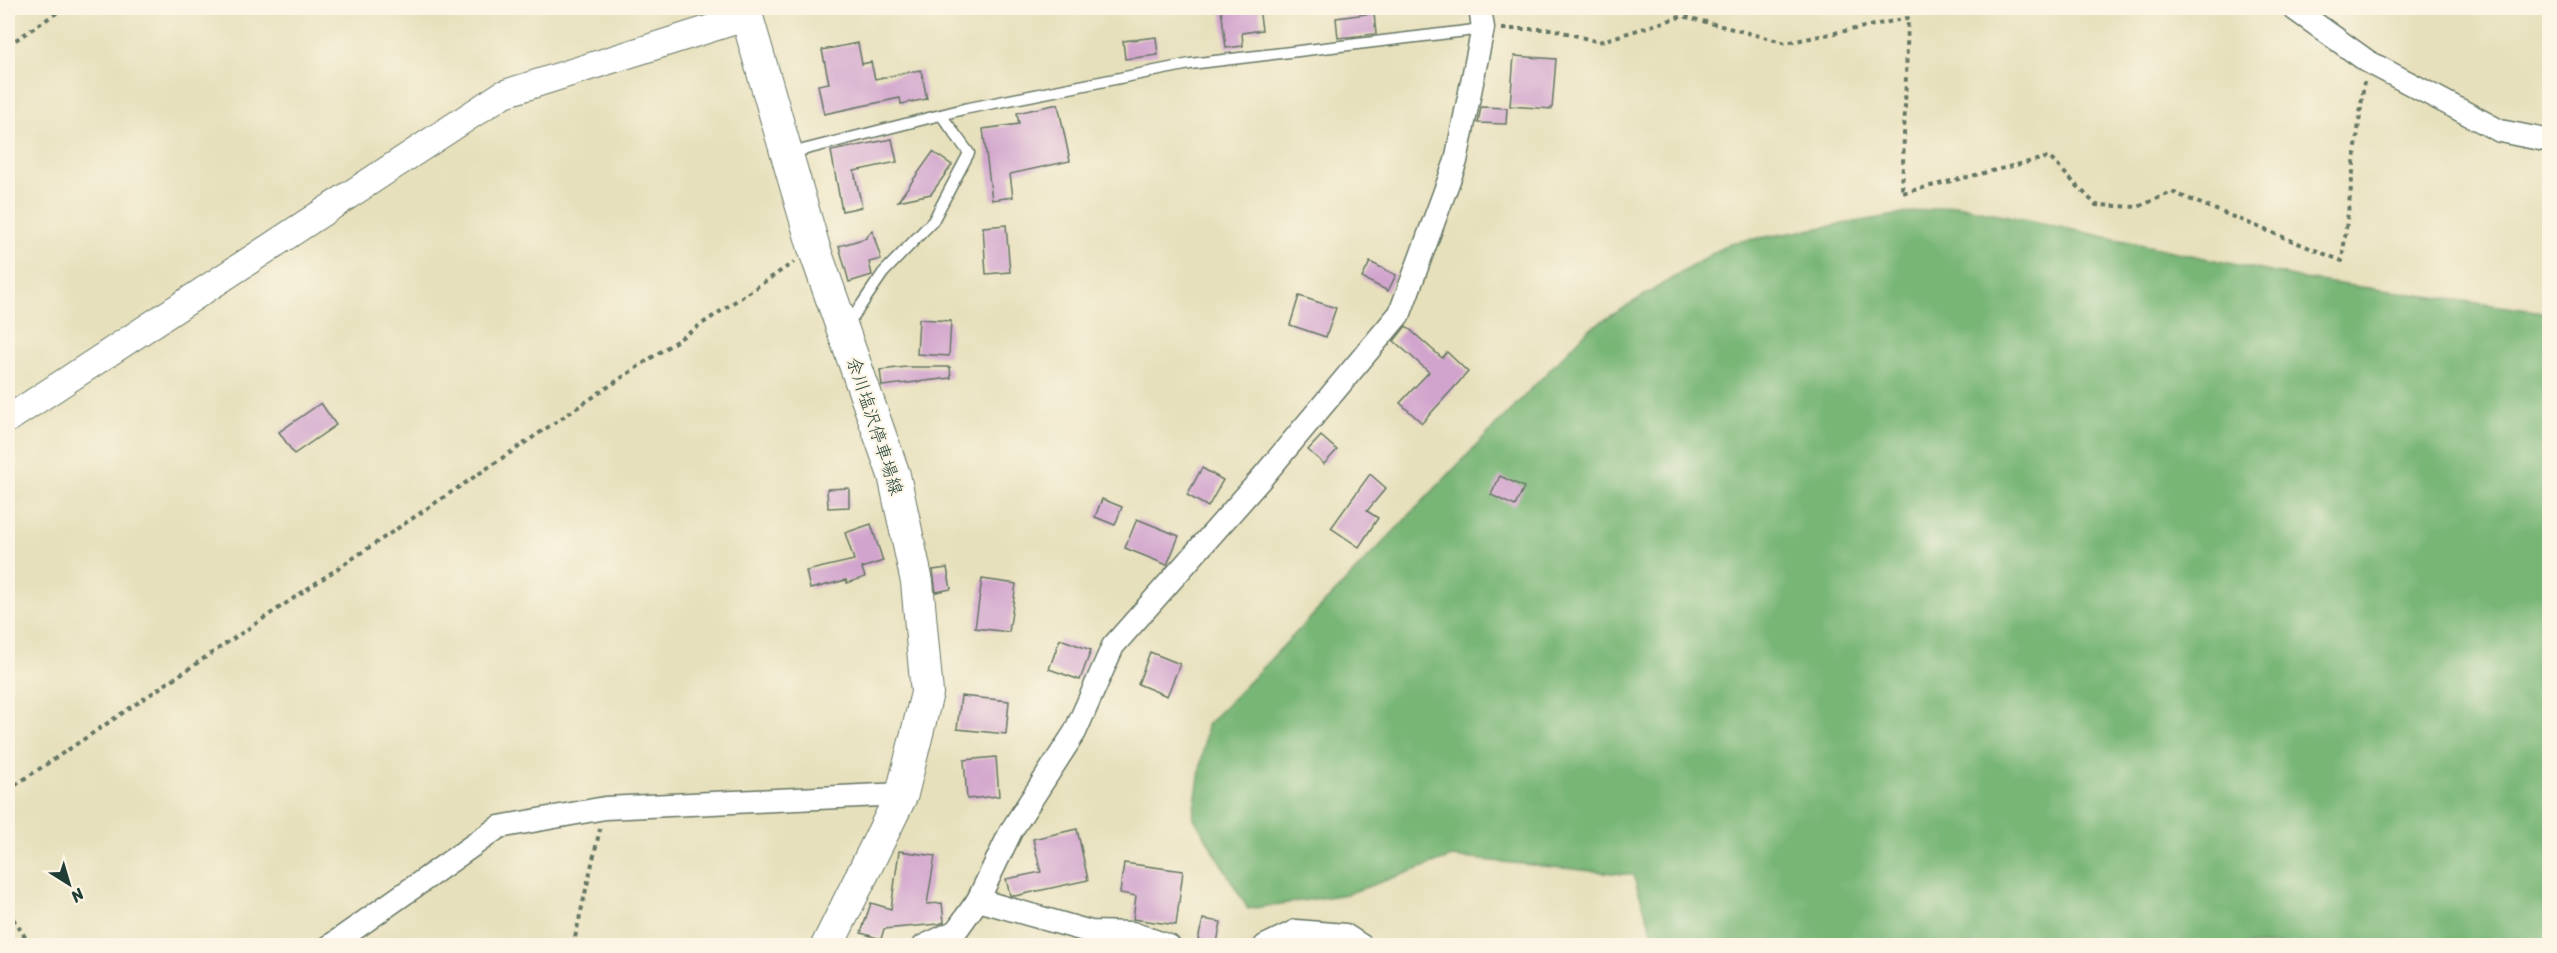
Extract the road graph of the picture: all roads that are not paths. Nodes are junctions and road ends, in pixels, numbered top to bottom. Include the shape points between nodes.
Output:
1 (2293, 8) edge
2 (747, 13) edge
3 (1482, 18) edge
4 (941, 115) junction
5 (2550, 141) edge
6 (787, 154) junction
7 (844, 331) junction
8 (8, 420) edge
9 (902, 794) junction
10 (978, 900) junction
11 (1090, 939) edge
12 (330, 945) edge
13 (827, 945) edge
14 (924, 945) edge
15 (1169, 945) edge
16 (1265, 945) edge
17 (1362, 945) edge

1 - 5 street via 2367,61 2500,131
2 - 6 main road, 余川塩沢停車場線
2 - 8 street via 503,94
3 - 4 lane via 1190,64
3 - 10 street via 1456,161 1400,313 1113,646 1075,732 1011,831
4 - 6 lane
4 - 7 lane via 969,153 933,221 883,273
6 - 7 main road, 余川塩沢停車場線 via 814,248
7 - 9 main road, 余川塩沢停車場線 via 894,475 917,582 927,693
9 - 12 street via 605,808 500,828
9 - 13 main road, 余川塩沢停車場線
10 - 11 street
10 - 14 street via 956,931
11 - 15 street via 1132,933
16 - 17 street via 1296,931 1345,935

